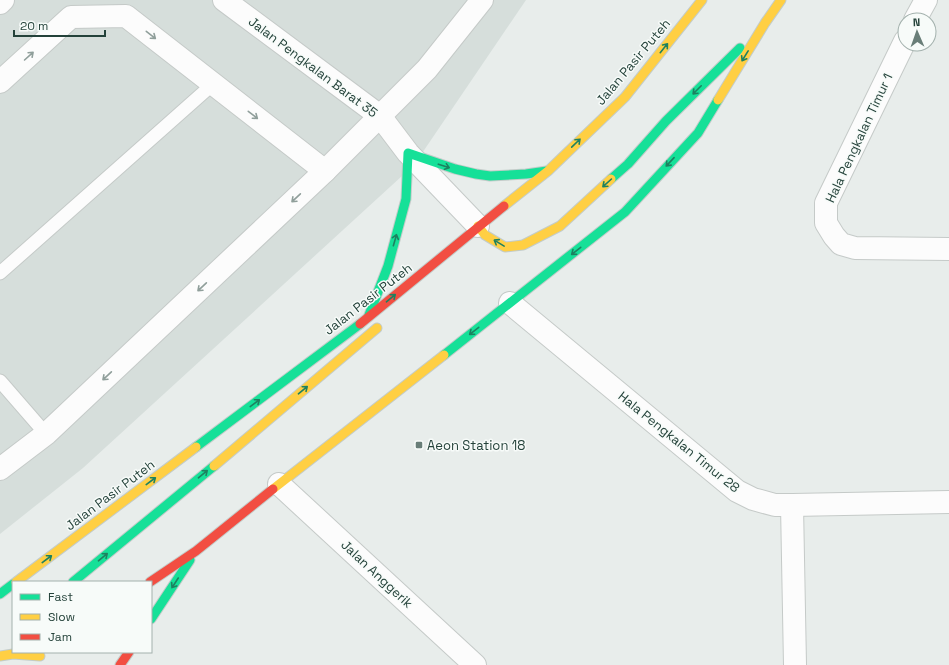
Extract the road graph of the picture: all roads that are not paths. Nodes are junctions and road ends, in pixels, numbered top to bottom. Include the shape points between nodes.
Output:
1 (3, 0) edge
2 (224, 0) edge
3 (482, 0) edge
4 (702, 0) edge
5 (781, 0) edge
6 (926, 0) edge
7 (0, 3) edge
8 (920, 12) edge
9 (765, 23) junction
10 (900, 52) edge
11 (0, 82) edge
12 (213, 84) junction
13 (380, 116) junction
14 (408, 153) junction
15 (548, 170) junction
16 (325, 171) junction
17 (481, 234) junction
18 (949, 248) edge
19 (0, 273) edge
20 (510, 303) junction
21 (369, 317) junction
22 (382, 324) dead end
23 (0, 381) edge
24 (46, 434) junction
25 (0, 469) edge
26 (279, 484) junction
27 (949, 502) edge
28 (792, 505) junction
29 (196, 550) junction
30 (17, 581) edge
31 (74, 581) edge
32 (151, 581) edge
33 (12, 585) edge
34 (0, 594) edge
35 (152, 617) edge
36 (23, 653) edge
37 (128, 653) edge
38 (43, 654) edge
39 (0, 656) edge
40 (20, 665) edge
41 (28, 665) edge
42 (120, 665) edge
43 (475, 665) edge
44 (795, 665) edge

1 - 7 street
2 - 13 street, Jalan Pengkalan Barat 35
3 - 13 street via 427,69
15 -> 4 main road, Jalan Pasir Puteh via 624,97
5 - 9 main road
6 - 8 street
9 -> 17 main road via 666,121 628,164 560,226 523,246 505,247
9 -> 20 main road via 698,133 624,212
10 - 18 street, Hala Pengkalan Timur 1 via 826,203 826,223 841,244 855,248
11 -> 12 street via 71,18 126,16
12 -> 16 street
12 - 19 lane
13 - 14 street, Jalan Pengkalan Barat 35
13 - 16 street
14 -> 15 main road via 455,169 490,176
14 - 17 street, Jalan Pengkalan Barat 35
21 -> 14 main road via 388,266 406,199
15 - 17 main road, Jalan Pasir Puteh
16 -> 24 street
21 -> 17 main road, Jalan Pasir Puteh
20 -> 26 main road
20 - 28 street, Hala Pengkalan Timur 28 via 737,491 775,505
30 -> 21 main road, Jalan Pasir Puteh
31 -> 22 main road
23 - 24 lane
24 - 25 street
26 - 29 main road
26 - 43 street, Jalan Anggerik
27 - 28 street, Hala Pengkalan Timur 28
28 - 44 street
29 - 32 main road
29 -> 35 main road
33 - 34 main road
36 - 38 main road
36 - 39 main road
36 - 40 main road
37 - 42 main road
38 - 41 main road

